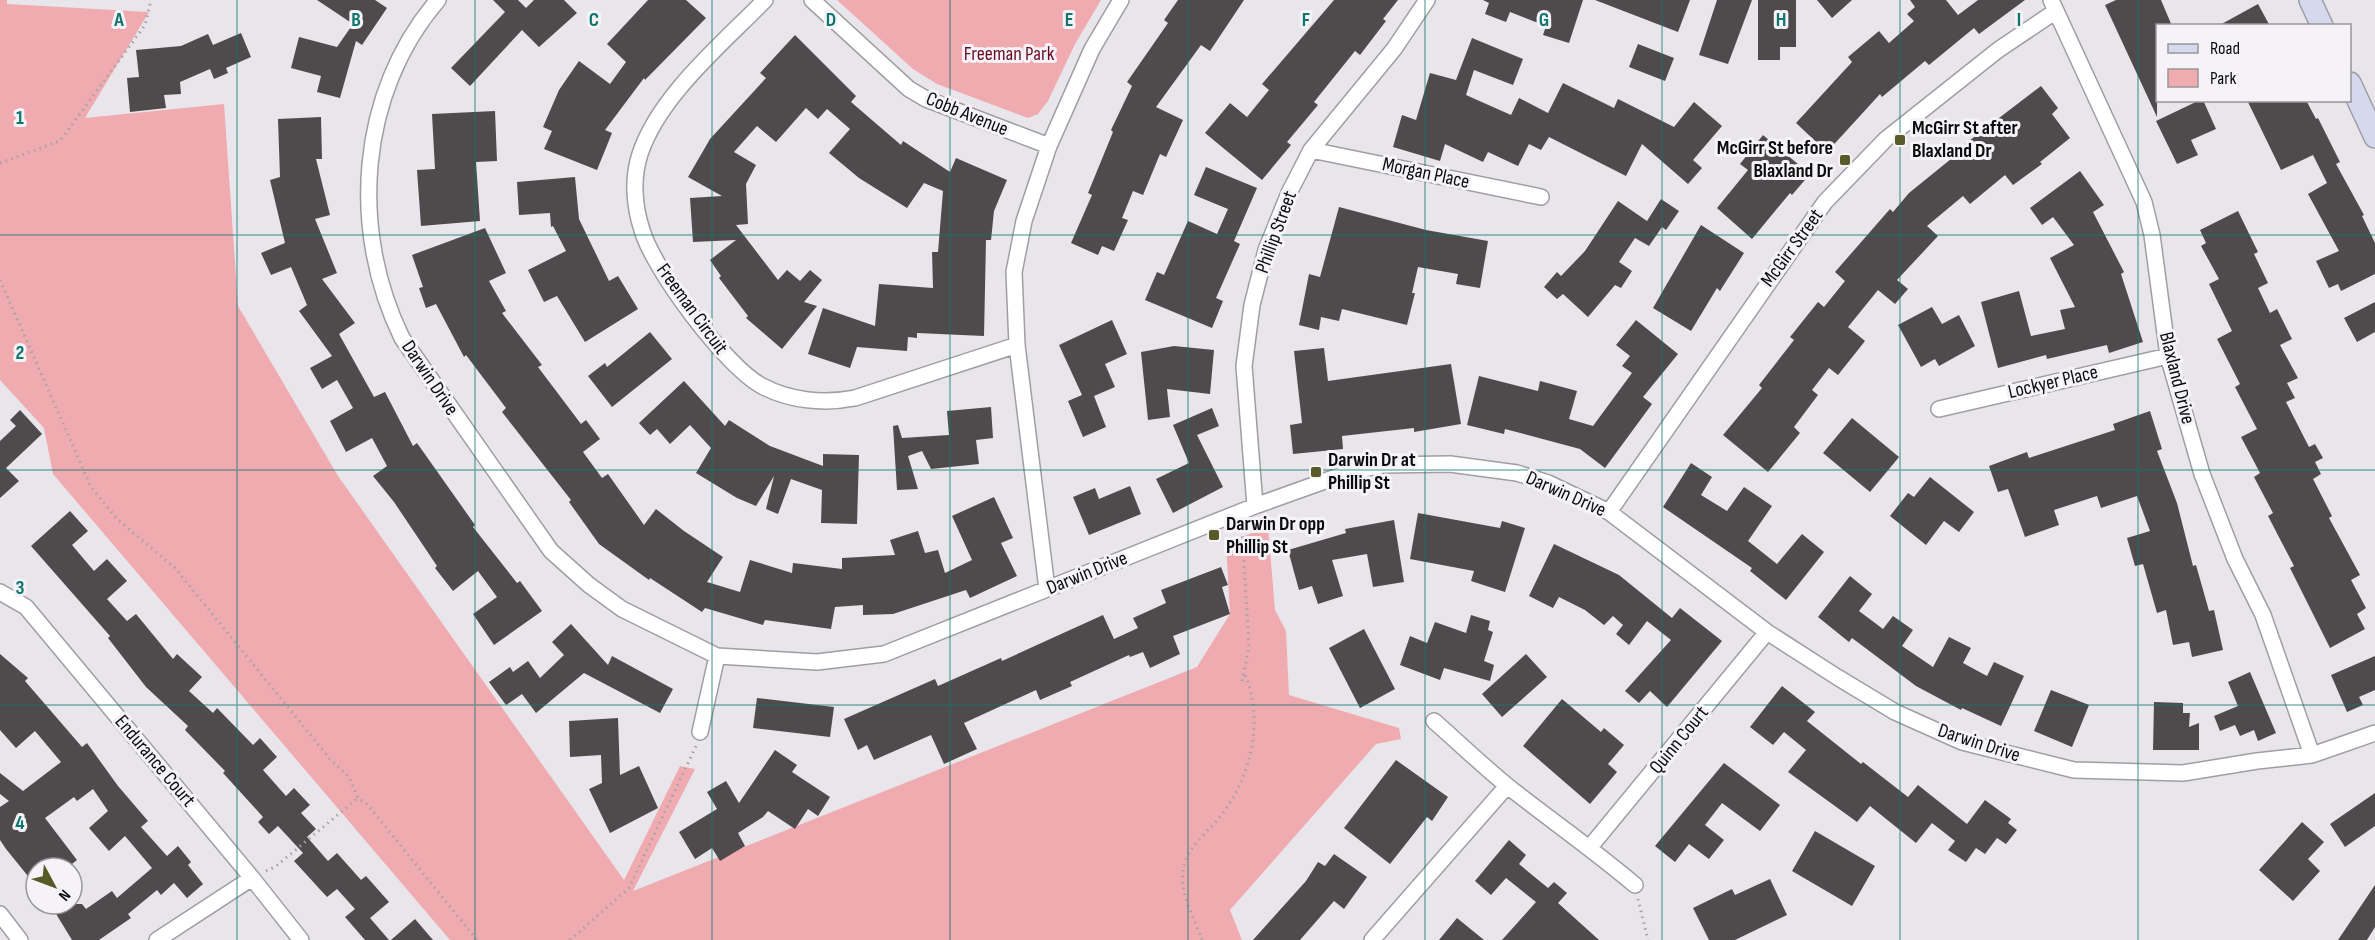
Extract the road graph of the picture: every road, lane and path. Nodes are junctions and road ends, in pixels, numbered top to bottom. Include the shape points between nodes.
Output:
1 (151, 0) edge
2 (438, 0) edge
3 (765, 0) edge
4 (812, 0) edge
5 (1121, 0) edge
6 (1427, 0) edge
7 (2310, 0) edge
8 (2054, 6) edge
9 (2321, 24) edge
10 (2351, 87) edge
11 (2375, 137) edge
12 (1049, 146) junction
13 (1311, 150) junction
14 (0, 162) edge
15 (1541, 197) dead end
16 (0, 280) edge
17 (1017, 345) junction
18 (2168, 356) junction
19 (1939, 409) dead end
20 (1255, 506) junction
21 (1609, 512) junction
22 (1238, 513) junction
23 (1047, 589) junction
24 (0, 592) edge
25 (1767, 632) junction
26 (717, 656) junction
27 (1244, 673) junction
28 (1242, 681) dead end
29 (1434, 720) dead end
30 (700, 732) joint
31 (2375, 733) edge
32 (2312, 755) junction
33 (1508, 786) junction
34 (358, 798) junction
35 (1590, 847) junction
36 (252, 878) junction
37 (1635, 885) joint
38 (0, 915) edge
39 (20, 940) edge
40 (157, 940) edge
41 (301, 940) edge
42 (477, 940) edge
43 (570, 940) edge
44 (1202, 940) edge
45 (1372, 940) edge
46 (1648, 940) edge

1 - 14 path via 144,25 60,141
2 - 26 street, Darwin Drive via 407,42 374,132 369,164 371,234 388,309 402,338 551,551 622,609
3 - 17 street, Freeman Circuit via 675,94 653,125 640,154 636,207 642,232 651,253 712,340 762,387 801,399 837,401
4 - 12 street, Cobb Avenue via 909,89
5 - 12 street via 1092,49
6 - 13 street, Phillip Street via 1394,49
7 - 9 street
8 - 18 street, Blaxland Drive via 2144,202
8 - 21 street, McGirr Street via 1901,126 1825,202
10 - 11 street
12 - 17 street via 1014,272
13 - 15 street, Morgan Place
13 - 20 street, Phillip Street via 1266,250 1252,305 1244,366
16 - 34 path via 90,487 118,520 175,568 330,759 349,777
17 - 23 street
18 - 19 street, Lockyer Place
18 - 32 street, Blaxland Drive via 2202,474 2235,559 2263,615
20 - 21 street, Darwin Drive via 1350,472 1417,463 1517,473
20 - 22 street, Darwin Drive
21 - 25 street, Darwin Drive
22 - 23 street, Darwin Drive
22 - 27 path via 1243,530 1249,647
23 - 26 street, Darwin Drive via 884,654 817,662
24 - 36 street, Endurance Court via 26,607
25 - 32 street, Darwin Drive via 1895,712 1962,742 2074,770 2183,774
25 - 35 street, Quinn Court
26 - 30 street
27 - 28 path
27 - 44 path via 1253,692 1253,731 1245,772 1232,800 1188,854 1183,872
29 - 33 street
30 - 43 path via 692,759 629,888
31 - 32 street, Darwin Drive
33 - 35 street
33 - 45 street
34 - 36 path via 275,867
34 - 42 path via 367,804
35 - 37 street
36 - 40 street
36 - 41 street, Endurance Court
37 - 46 path
38 - 39 street

